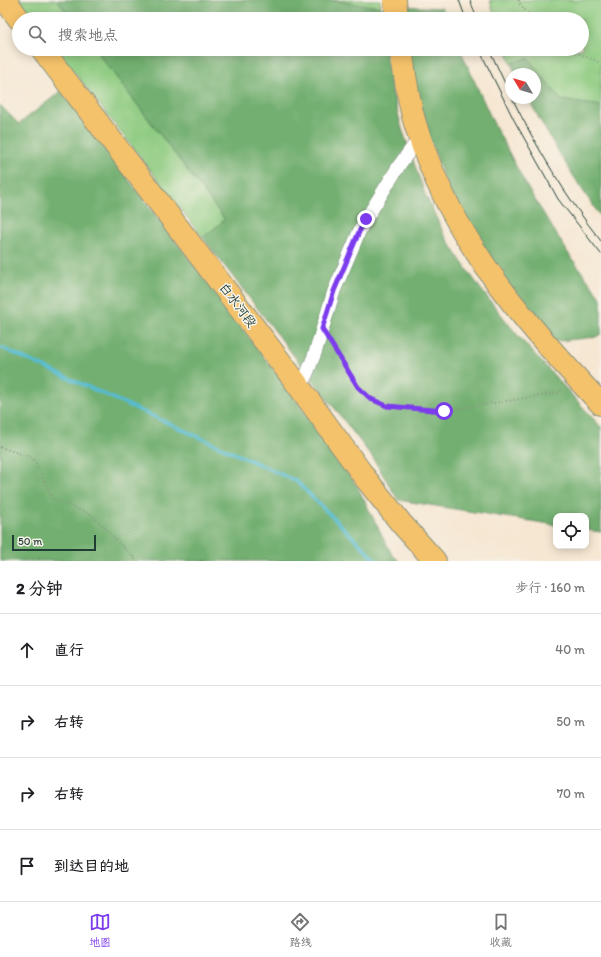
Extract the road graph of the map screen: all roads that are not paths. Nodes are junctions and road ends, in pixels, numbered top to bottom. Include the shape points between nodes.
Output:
1 (5, 0) edge
2 (395, 0) edge
3 (14, 12) edge
4 (396, 12) edge
5 (47, 56) edge
6 (402, 56) edge
7 (420, 137) junction
8 (301, 389) junction
9 (601, 404) edge
10 (434, 561) edge

1 - 3 highway
2 - 4 highway
5 - 8 highway, 白水河段
6 - 7 highway via 412,112
7 - 8 street via 400,164 359,232 334,291
7 - 9 highway via 439,187 460,227 490,274 550,348
8 - 10 highway, 白水河段 via 366,479

